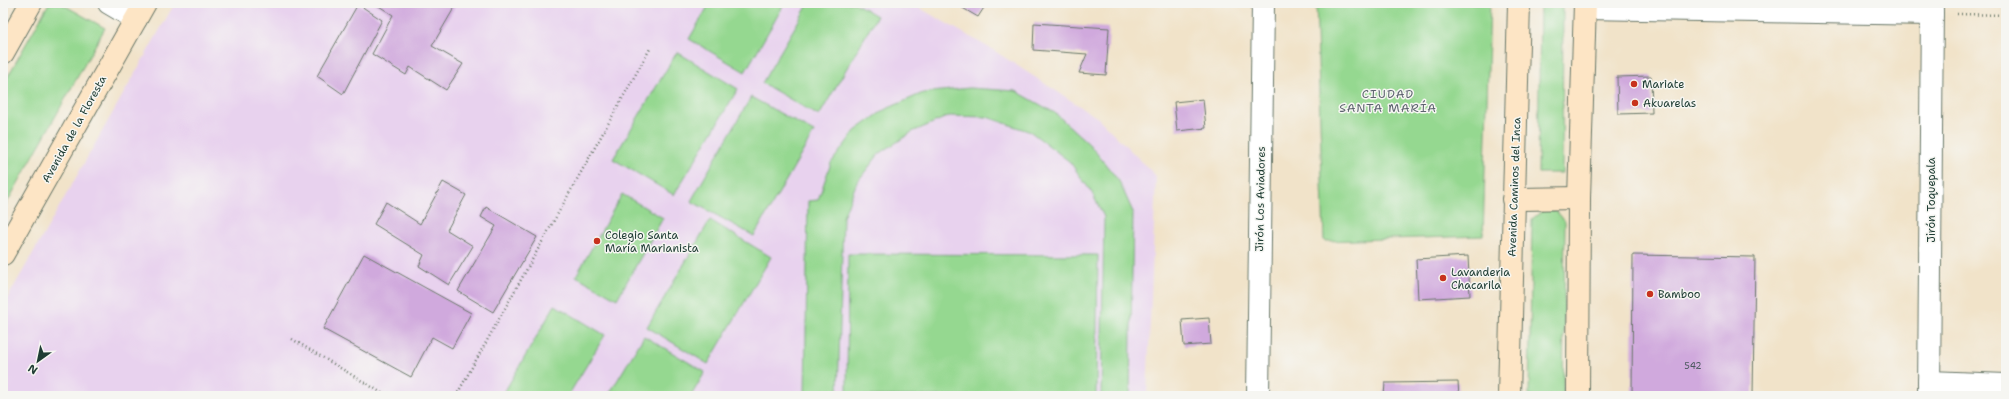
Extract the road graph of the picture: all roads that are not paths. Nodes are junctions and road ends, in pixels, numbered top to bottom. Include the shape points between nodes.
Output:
1 (31, 3) edge
2 (109, 3) edge
3 (1263, 3) edge
4 (1519, 3) edge
5 (1585, 5) edge
6 (1932, 8) edge
7 (140, 11) edge
8 (3, 53) edge
9 (1513, 198) junction
10 (1579, 198) junction
11 (3, 254) edge
12 (2006, 385) edge
13 (1929, 389) edge
14 (1258, 396) edge
15 (1509, 396) edge
16 (1578, 396) edge

1 - 8 main road
2 - 7 street
3 - 14 street, Jirón Los Aviadores
4 - 9 main road, Avenida Caminos del Inca
5 - 6 street
5 - 10 main road
6 - 13 street, Jirón Toquepala
7 - 11 main road, Avenida de la Floresta
9 - 10 main road
9 - 15 main road, Avenida Caminos del Inca
10 - 16 main road
12 - 13 street

